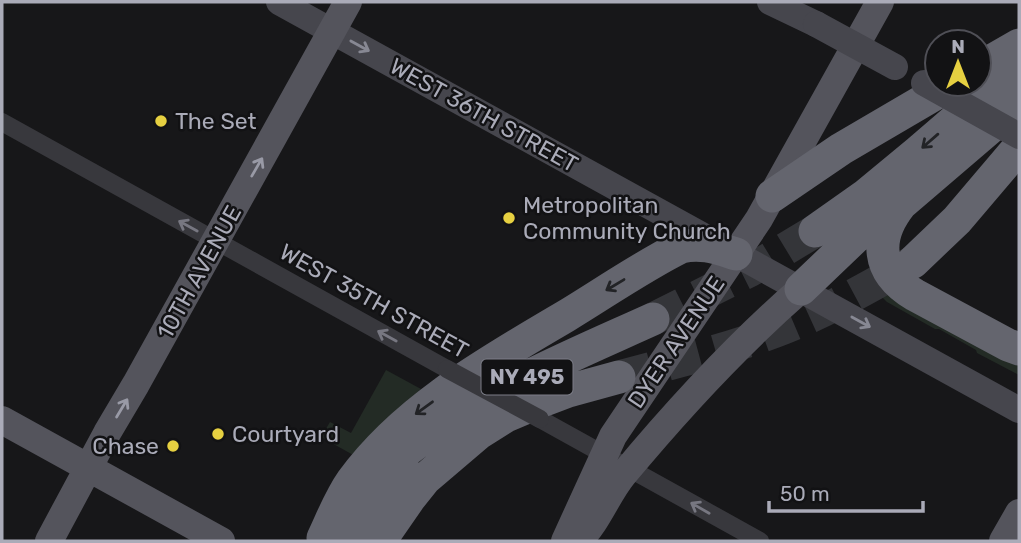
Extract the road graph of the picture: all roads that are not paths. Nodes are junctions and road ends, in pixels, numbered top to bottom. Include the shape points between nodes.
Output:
1 (279, 2) edge
2 (348, 2) edge
3 (770, 2) edge
4 (880, 2) edge
5 (332, 31) junction
6 (1019, 45) edge
7 (993, 60) edge
8 (1019, 65) edge
9 (923, 78) edge
10 (923, 94) edge
11 (960, 98) edge
12 (1019, 103) edge
13 (2, 122) edge
14 (1019, 136) edge
15 (1019, 147) edge
16 (772, 196) junction
17 (901, 204) junction
18 (815, 231) tunnel mouth
19 (215, 241) junction
20 (736, 254) junction
21 (913, 262) tunnel mouth
22 (801, 289) junction
23 (653, 318) tunnel mouth
24 (1019, 349) edge
25 (619, 377) tunnel mouth
26 (1019, 410) edge
27 (2, 419) edge
28 (603, 454) junction
29 (89, 468) junction
30 (629, 468) junction
31 (425, 479) junction
32 (1019, 513) edge
33 (329, 540) edge
34 (49, 541) edge
35 (221, 541) edge
36 (359, 541) edge
37 (380, 541) edge
38 (565, 541) edge
39 (578, 541) edge
40 (760, 541) edge
41 (1003, 541) edge

1 - 5 main road, WEST 36TH STREET
2 - 5 main road, 10TH AVENUE
3 - 9 main road, bridge
4 - 16 main road, DYER AVENUE
19 -> 5 main road, 10TH AVENUE
5 -> 20 main road, WEST 36TH STREET
6 - 7 highway
8 -> 18 highway via 876,186
10 - 16 highway
11 - 14 main road, bridge
12 - 17 highway
19 -> 13 street, WEST 35TH STREET
15 - 21 highway via 957,220
16 - 20 main road, DYER AVENUE
17 - 22 highway via 867,226
17 - 24 highway via 883,239 883,256 893,279
28 -> 19 street, WEST 35TH STREET, bridge
29 -> 19 main road, 10TH AVENUE
20 - 22 main road, WEST 36TH STREET
20 - 28 main road, DYER AVENUE
20 -> 33 highway via 706,245 681,247 489,362 422,409 402,424 351,482
22 -> 26 main road, WEST 36TH STREET
22 - 30 main road, DYER AVENUE via 701,386
23 - 33 highway, NY 495 via 484,398 452,418 408,449 360,516
25 - 31 highway, NY 495 via 506,416 478,433
27 - 29 main road
28 - 30 street, WEST 35TH STREET
28 - 38 main road, DYER AVENUE
29 - 34 main road, 10TH AVENUE
29 - 35 main road
30 - 39 main road, DYER AVENUE
40 -> 30 street, WEST 35TH STREET
31 - 36 highway via 398,496
31 - 37 highway, NY 495
32 - 41 main road

